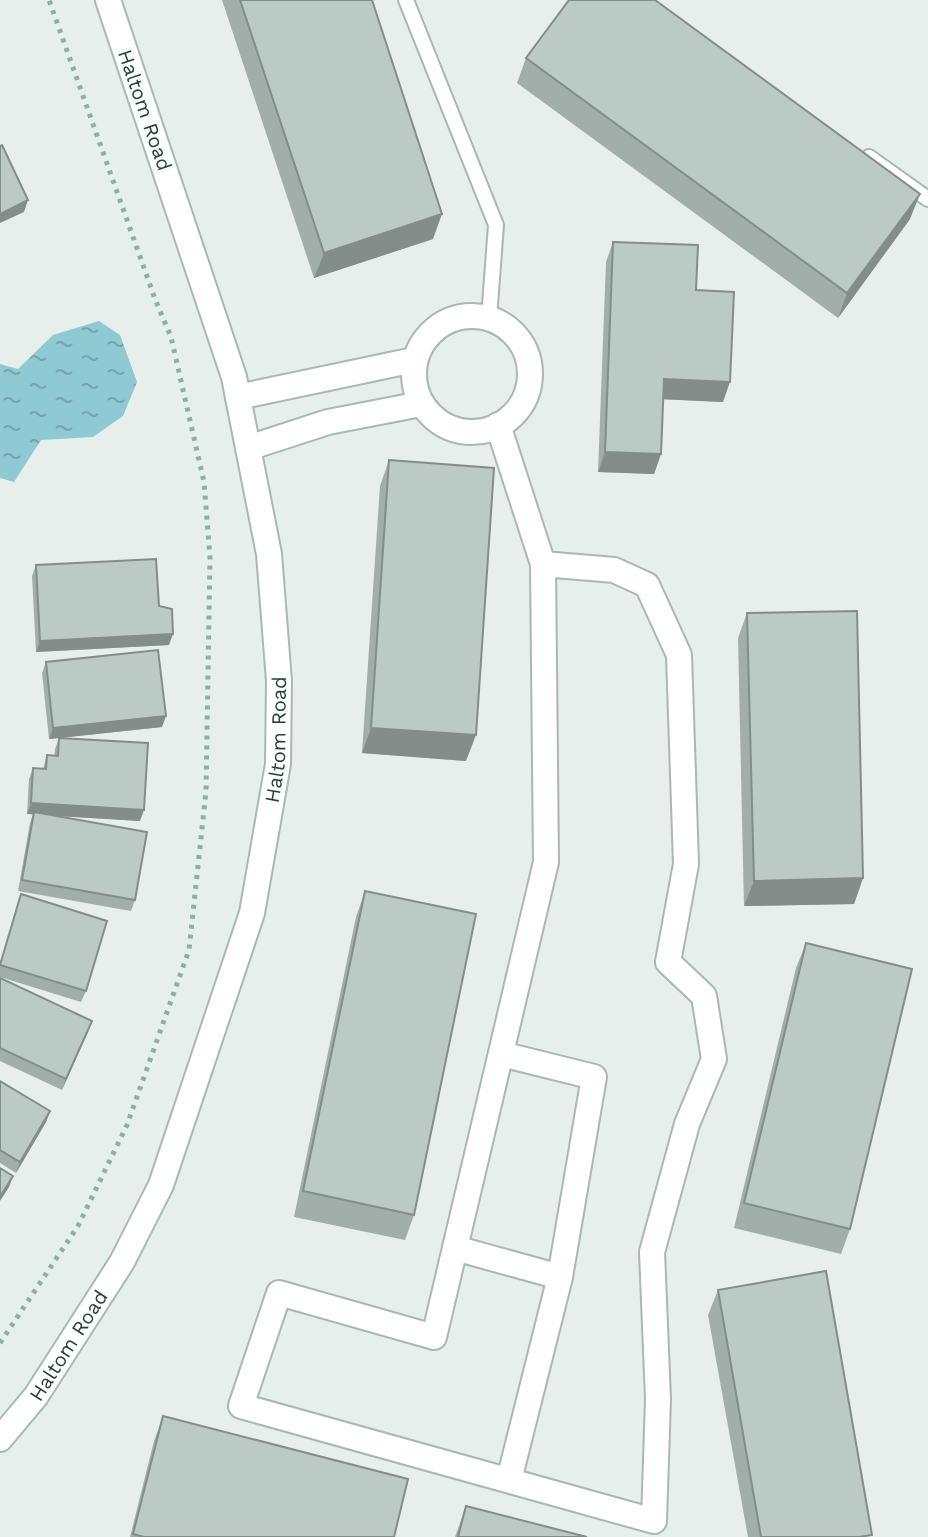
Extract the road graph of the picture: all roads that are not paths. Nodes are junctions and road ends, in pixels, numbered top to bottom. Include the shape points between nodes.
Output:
1 (108, 0) edge
2 (406, 0) edge
3 (851, 145) edge
4 (928, 199) edge
5 (489, 318) junction
6 (414, 360) junction
7 (238, 397) junction
8 (421, 404) junction
9 (498, 425) junction
10 (248, 448) junction
11 (543, 564) junction
12 (501, 1054) junction
13 (455, 1248) junction
14 (560, 1277) junction
15 (0, 1439) edge
16 (509, 1480) junction

1 - 7 street, Haltom Road
2 - 5 lane via 496,225
3 - 4 lane
5 - 6 street via 449,319 424,338
5 - 9 street via 514,333 531,369 519,408
6 - 7 street
6 - 8 street
7 - 10 street, Haltom Road
8 - 9 street via 434,419 464,432
8 - 10 street via 328,422
9 - 11 street
10 - 15 street, Haltom Road via 269,554 279,681 278,764 252,913 161,1185 122,1262 36,1396
11 - 12 street via 546,862
11 - 16 street via 614,570 647,585 679,655 686,864 668,962 704,996 714,1059 687,1124 652,1252 658,1399 654,1521
12 - 13 street
12 - 14 street via 594,1077
13 - 14 street
13 - 16 street via 434,1337 279,1293 241,1406
14 - 16 street

